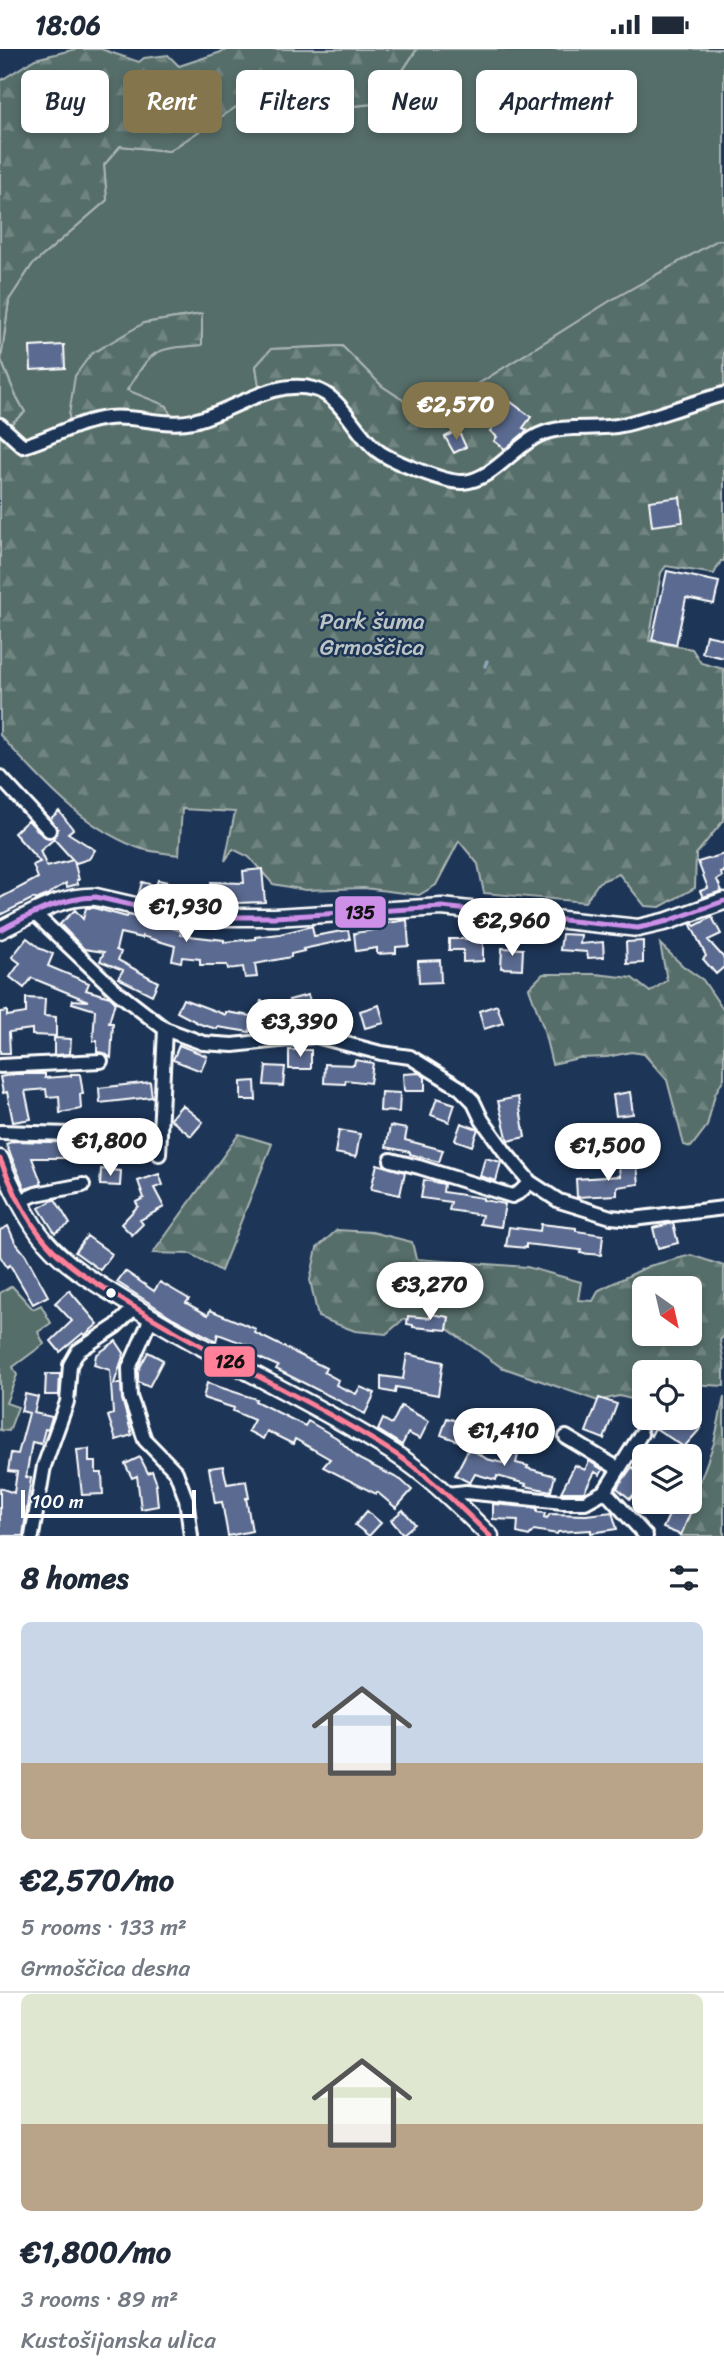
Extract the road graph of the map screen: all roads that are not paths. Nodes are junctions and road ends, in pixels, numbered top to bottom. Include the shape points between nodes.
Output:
1 (724, 394) edge
2 (5, 430) edge
3 (0, 777) edge
4 (49, 830) dead end
5 (724, 901) edge
6 (35, 913) junction
7 (0, 930) edge
8 (165, 1029) junction
9 (101, 1061) dead end
10 (0, 1066) edge
11 (0, 1132) edge
12 (106, 1135) dead end
13 (159, 1154) dead end
14 (0, 1159) edge
15 (391, 1160) dead end
16 (530, 1182) junction
17 (83, 1185) dead end
18 (20, 1201) junction
19 (724, 1208) edge
20 (135, 1307) junction
21 (151, 1318) junction
22 (641, 1434) dead end
23 (566, 1437) dead end
24 (619, 1469) junction
25 (604, 1491) junction
26 (447, 1494) junction
27 (32, 1536) edge
28 (191, 1536) edge
29 (490, 1536) edge
30 (646, 1536) edge

1 - 2 street via 625,424 555,429 537,436 481,476 463,482 441,478 378,451 330,398 316,389 286,387 193,421 93,420 23,446
3 - 4 street
5 - 6 street via 638,928 442,907 183,918 81,896
6 - 7 street
6 - 8 street via 117,992
8 - 13 street
8 - 16 street via 203,1043 233,1045 316,1036 410,1057 473,1101 482,1120
9 - 10 street
11 - 12 street
14 - 18 street
15 - 16 street via 512,1196
16 - 19 street via 559,1201 611,1217 633,1219
17 - 18 street
18 - 20 street via 46,1242 79,1271
20 - 21 street
20 - 27 street via 78,1351 70,1365 67,1402 44,1466
21 - 26 street via 392,1451
21 - 28 street via 129,1368 130,1397 145,1440 176,1472 186,1499
22 - 24 street
23 - 24 street
24 - 25 street
25 - 26 street via 585,1502
25 - 30 street
26 - 29 street

